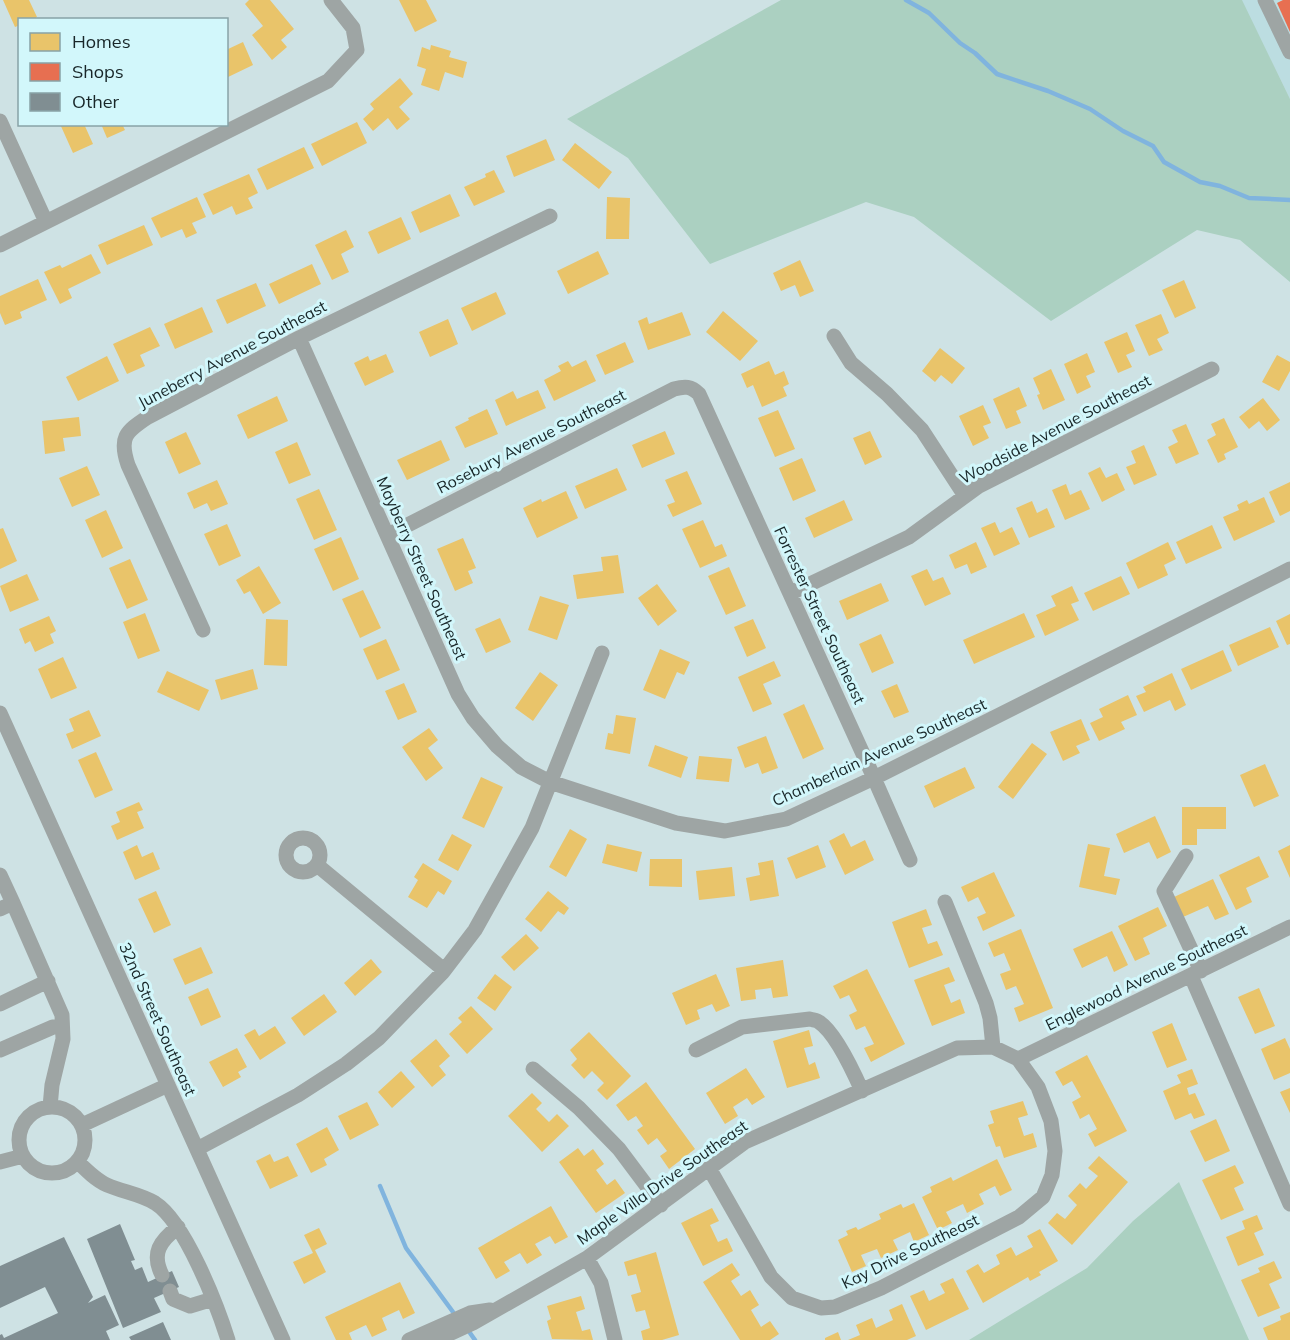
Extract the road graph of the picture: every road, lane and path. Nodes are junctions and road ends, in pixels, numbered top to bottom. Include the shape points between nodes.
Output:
1 (331, 0) edge
2 (1265, 0) edge
3 (1290, 52) edge
4 (0, 121) edge
5 (550, 216) dead end
6 (46, 222) junction
7 (0, 245) edge
8 (834, 336) dead end
9 (298, 338) junction
10 (1212, 369) dead end
11 (693, 388) joint
12 (964, 496) junction
13 (388, 535) junction
14 (1290, 569) edge
15 (790, 593) junction
16 (203, 630) dead end
17 (602, 653) dead end
18 (0, 713) edge
19 (874, 778) junction
20 (550, 782) junction
21 (1186, 856) dead end
22 (910, 860) dead end
23 (317, 865) dead end
24 (0, 875) edge
25 (945, 902) dead end
26 (6, 906) edge
27 (1290, 927) edge
28 (444, 970) junction
29 (1196, 974) junction
30 (48, 981) junction
31 (0, 1004) edge
32 (62, 1026) junction
33 (993, 1047) junction
34 (0, 1050) edge
35 (696, 1050) dead end
36 (1018, 1059) junction
37 (533, 1069) dead end
38 (168, 1085) junction
39 (862, 1091) junction
40 (50, 1107) junction
41 (82, 1125) junction
42 (197, 1149) junction
43 (23, 1156) junction
44 (0, 1162) edge
45 (78, 1162) junction
46 (709, 1167) junction
47 (661, 1204) junction
48 (1290, 1204) edge
49 (178, 1227) junction
50 (587, 1257) junction
51 (162, 1275) dead end
52 (170, 1291) dead end
53 (213, 1299) junction
54 (499, 1308) junction
55 (228, 1340) edge
56 (283, 1340) edge
57 (409, 1340) edge
58 (436, 1340) edge
59 (615, 1340) edge

1 - 6 street via 353,28 357,50 328,81
2 - 3 street
4 - 6 street
5 - 9 street, Juneberry Avenue Southeast
6 - 7 street
8 - 12 street via 852,363 922,430
9 - 13 street, Mayberry Street Southeast
9 - 16 street, Juneberry Avenue Southeast via 148,417 124,438 128,465
10 - 12 street, Woodside Avenue Southeast
11 - 13 street, Rosebury Avenue Southeast via 674,389
11 - 15 street, Forrester Street Southeast
12 - 15 street, Woodside Avenue Southeast via 909,537
13 - 20 street, Mayberry Street Southeast via 458,694 473,718 521,766
14 - 19 street, Chamberlain Avenue Southeast
15 - 19 street, Forrester Street Southeast
17 - 20 street
18 - 38 street, 32nd Street Southeast
19 - 20 street, Chamberlain Avenue Southeast via 786,819 725,831 676,823
19 - 22 street, Forrester Street Southeast
20 - 28 street via 532,828 475,930
21 - 29 street via 1164,891
23 - 28 street
24 - 26 street
25 - 33 street via 986,1003
26 - 30 street
27 - 29 street, Englewood Avenue Southeast
28 - 42 street via 379,1038 346,1064 298,1095
29 - 36 street, Englewood Avenue Southeast
29 - 48 street
30 - 31 street
30 - 32 street via 62,1015
32 - 34 street
32 - 40 street
33 - 36 street, Maple Villa Drive Southeast
33 - 39 street, Maple Villa Drive Southeast via 957,1048
35 - 39 street via 742,1027 810,1019 819,1022 833,1038
36 - 46 street, Kay Drive Southeast via 1038,1087 1051,1121 1055,1151 1052,1175 1043,1197 1018,1217 953,1252 835,1308 821,1308 792,1298 771,1276
37 - 47 street via 619,1149
38 - 41 street
38 - 42 street, 32nd Street Southeast
39 - 46 street, Maple Villa Drive Southeast via 745,1142
40 - 41 street via 72,1113
40 - 43 street via 39,1109 23,1124 19,1135
41 - 45 street via 86,1142
42 - 56 street, 32nd Street Southeast
43 - 44 street
43 - 45 street via 29,1165 49,1174 69,1169
45 - 49 street via 106,1185 157,1204
46 - 47 street, Maple Villa Drive Southeast
47 - 50 street, Maple Villa Drive Southeast
49 - 51 street via 167,1235 157,1251
49 - 53 street
50 - 54 street, Maple Villa Drive Southeast
50 - 59 street via 600,1283
52 - 53 street via 173,1299 190,1306
53 - 55 street
54 - 57 street, Maple Villa Drive Southeast via 470,1312
54 - 58 street, Maple Villa Drive Southeast

